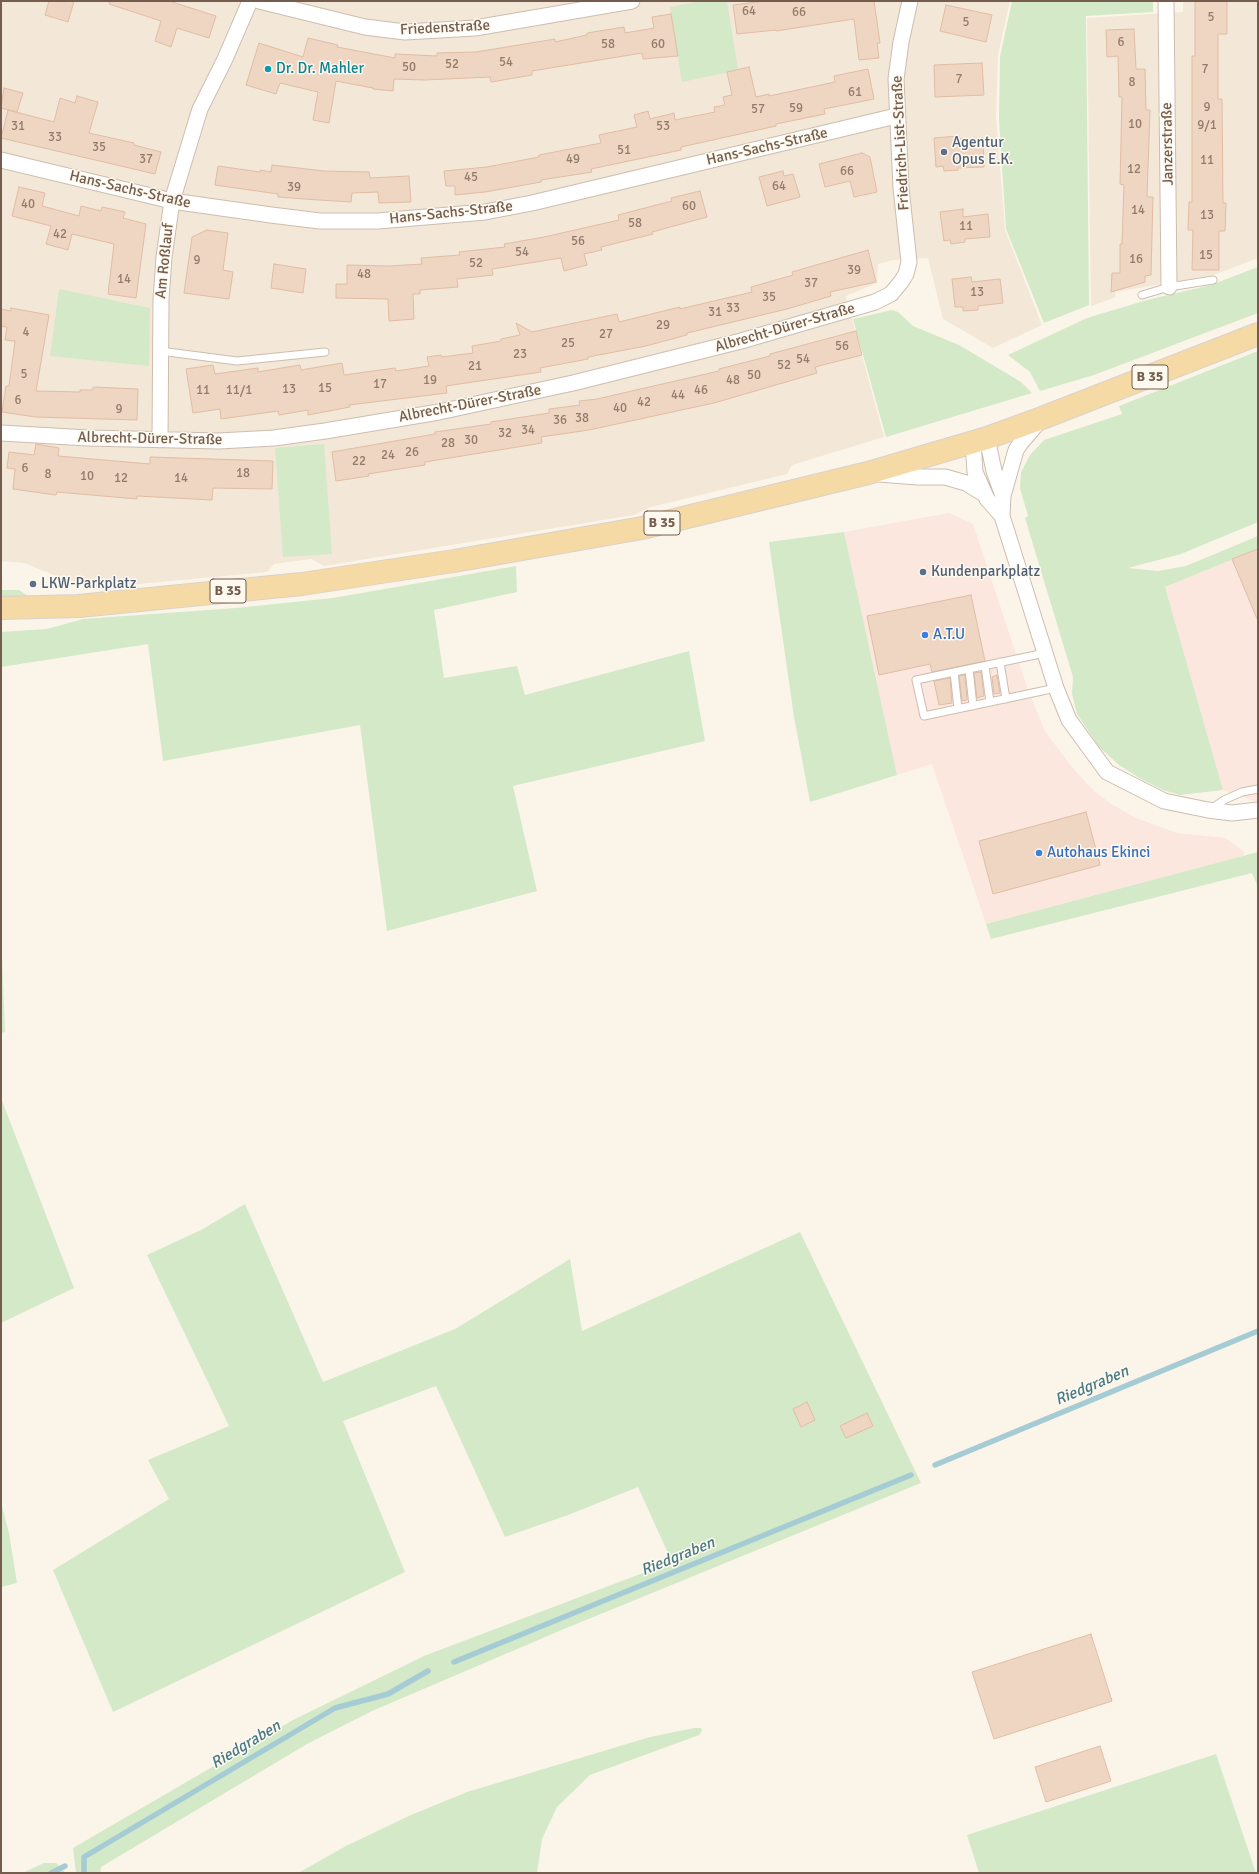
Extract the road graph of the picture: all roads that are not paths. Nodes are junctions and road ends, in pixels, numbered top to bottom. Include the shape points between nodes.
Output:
1 (250, 1) edge
2 (259, 1) edge
3 (632, 1) edge
4 (910, 1) edge
5 (1166, 1) edge
6 (896, 116) junction
7 (1, 160) edge
8 (172, 201) junction
9 (909, 262) joint
10 (1213, 280) dead end
11 (1170, 287) junction
12 (1142, 295) dead end
13 (1258, 334) edge
14 (160, 350) junction
15 (325, 352) dead end
16 (1040, 421) junction
17 (1, 433) edge
18 (160, 440) junction
19 (980, 440) junction
20 (868, 473) junction
21 (984, 494) junction
22 (1003, 496) junction
23 (1002, 516) junction
24 (1, 608) edge
25 (1045, 653) junction
26 (1000, 662) junction
27 (985, 666) junction
28 (969, 669) junction
29 (954, 672) junction
30 (1056, 688) junction
31 (1006, 699) junction
32 (990, 702) junction
33 (974, 706) junction
34 (958, 709) junction
35 (1258, 789) edge
36 (1208, 810) junction
37 (1258, 810) edge

1 - 8 street, Am Roßlauf via 200,108
2 - 3 street, Friedenstraße via 365,27 405,32 475,28
4 - 6 street, Friedrich-List-Straße via 896,79
5 - 11 street, Janzerstraße
6 - 8 street, Hans-Sachs-Straße via 485,212 378,221 320,221
6 - 9 street, Friedrich-List-Straße via 900,188
7 - 8 street, Hans-Sachs-Straße
8 - 14 street, Am Roßlauf via 164,257
9 - 18 street, Albrecht-Dürer-Straße via 902,282 891,294 875,302 741,341 573,383 446,410 325,431 274,438 219,441
10 - 11 lane
11 - 12 lane
13 - 16 main road, B 35
14 - 15 lane via 237,361
14 - 18 street, Am Roßlauf
16 - 19 main road, B 35
16 - 22 street via 1016,450
17 - 18 street, Albrecht-Dürer-Straße
19 - 20 main road, B 35
19 - 21 street via 975,472
19 - 22 street
20 - 21 street via 945,477 966,483
20 - 24 main road, B 35 via 642,528 438,563 302,584 80,606
21 - 23 street
22 - 23 street
23 - 25 street
25 - 26 lane
25 - 30 street
26 - 27 lane
26 - 31 lane
27 - 28 lane
27 - 32 lane
28 - 29 lane
28 - 33 lane
29 - 34 lane
29 - 34 lane via 916,680 924,716
30 - 31 lane
30 - 36 street via 1069,720 1107,772 1164,801
31 - 32 lane
32 - 33 lane
33 - 34 lane
35 - 36 lane via 1242,792
36 - 37 street

